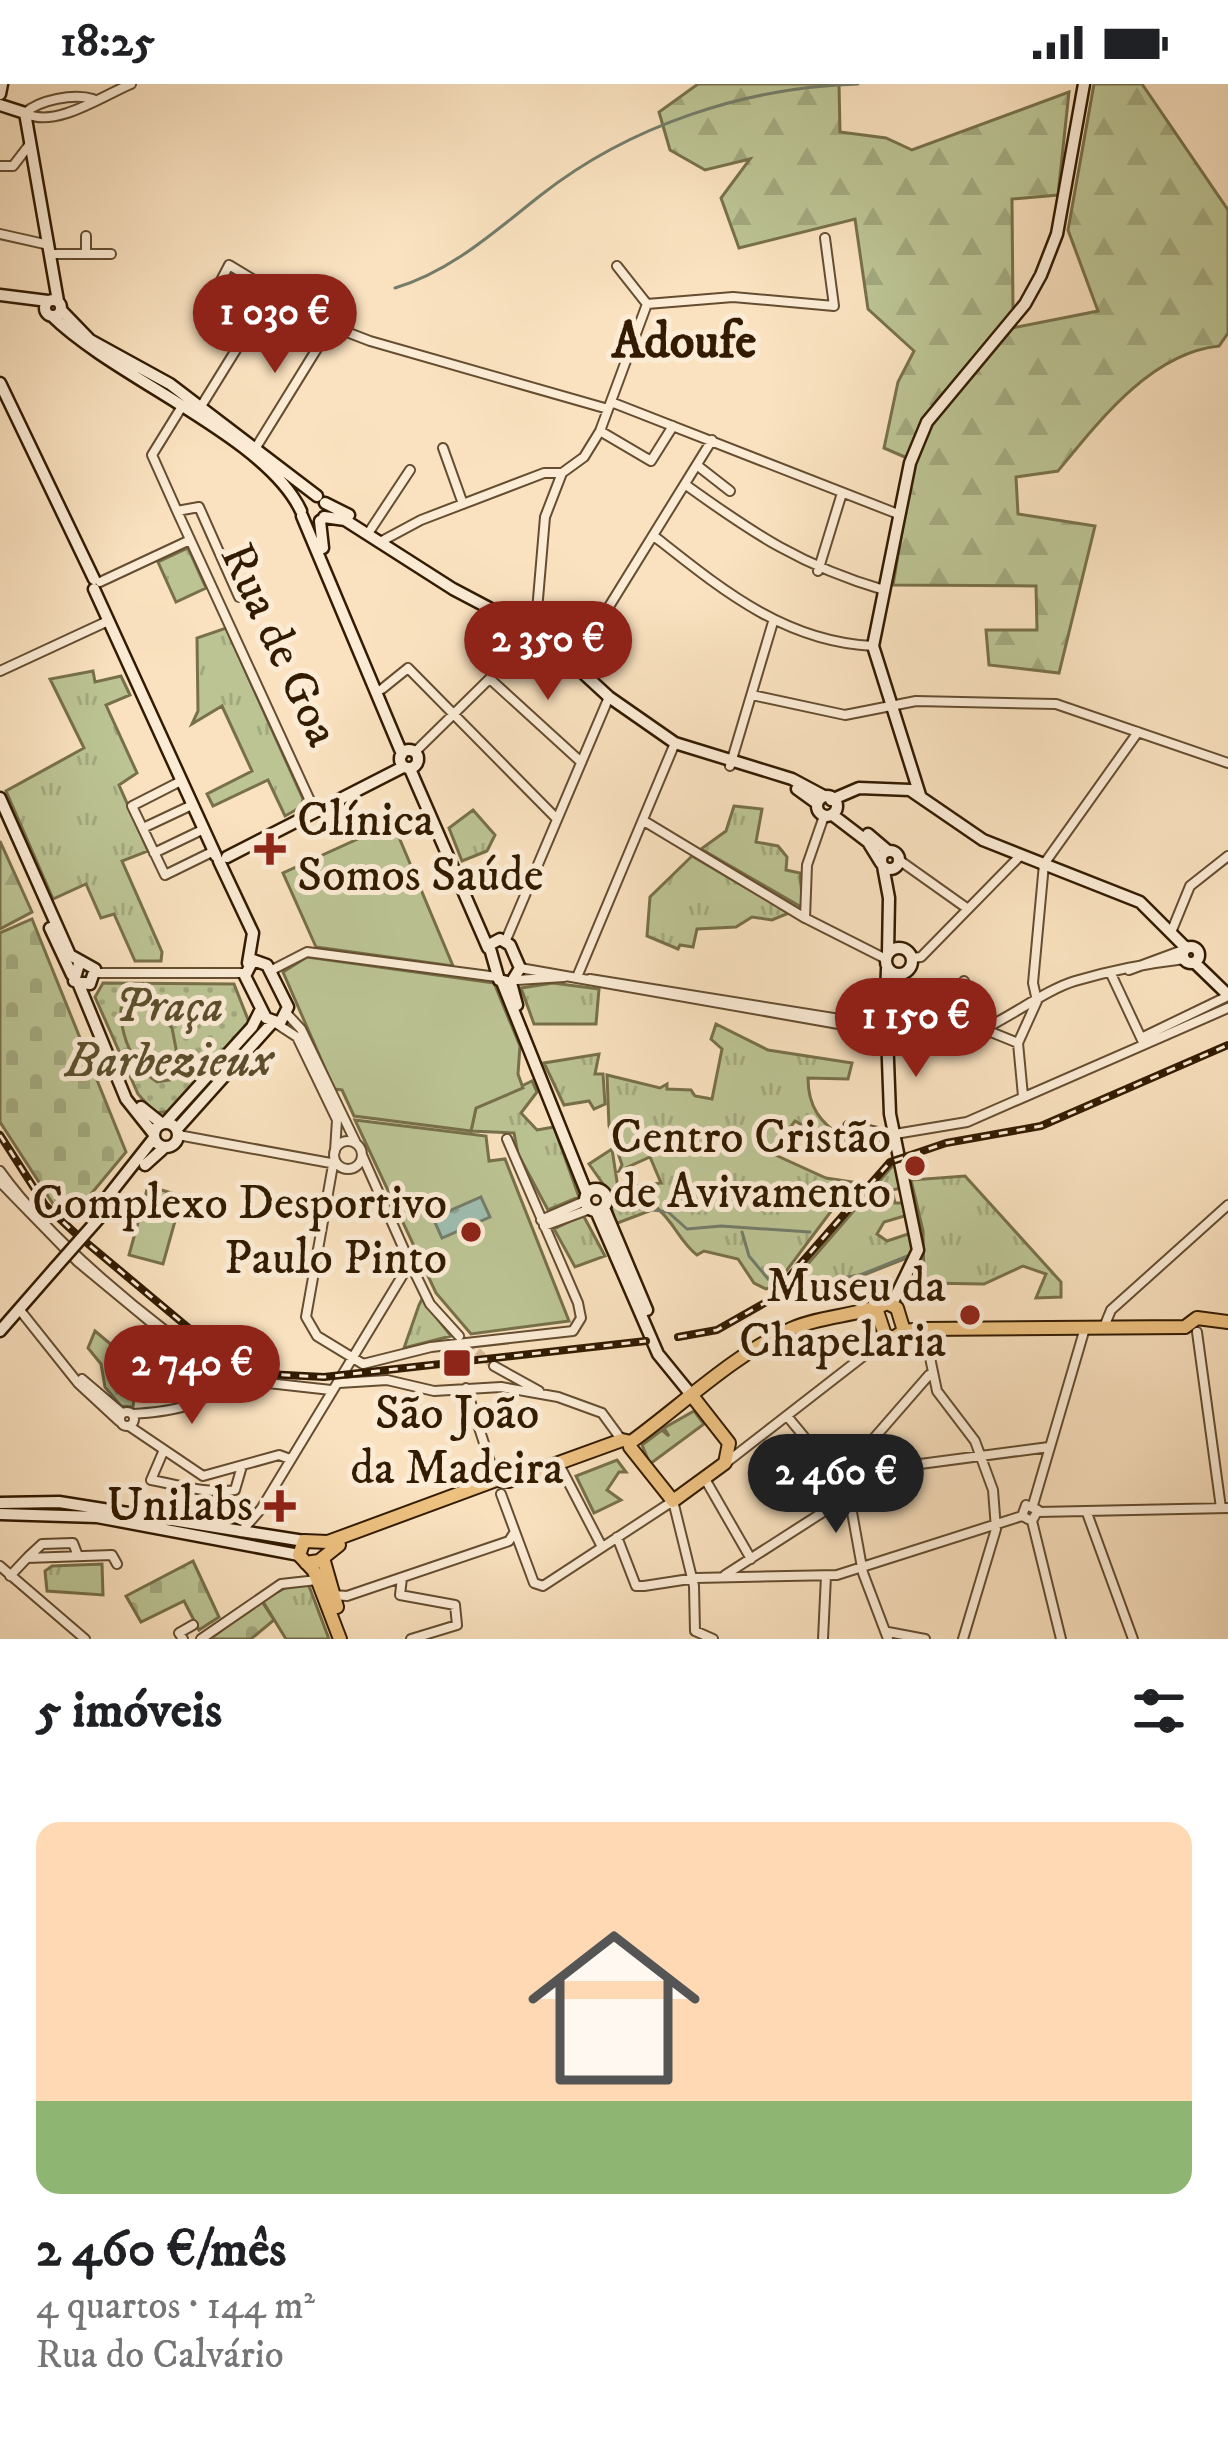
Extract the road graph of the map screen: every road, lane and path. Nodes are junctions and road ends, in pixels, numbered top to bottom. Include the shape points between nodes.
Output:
1 (2, 84) edge
2 (131, 84) edge
3 (1084, 84) edge
4 (0, 94) edge
5 (0, 105) edge
6 (25, 113) junction
7 (32, 142) junction
8 (0, 166) edge
9 (0, 234) edge
10 (86, 236) dead end
11 (825, 238) dead end
12 (51, 249) junction
13 (86, 253) junction
14 (111, 254) dead end
15 (617, 266) dead end
16 (217, 288) dead end
17 (273, 290) junction
18 (0, 297) edge
19 (647, 304) junction
20 (53, 307) junction
21 (331, 326) junction
22 (0, 381) edge
23 (0, 392) edge
24 (181, 404) junction
25 (610, 405) junction
26 (202, 415) junction
27 (673, 426) junction
28 (600, 430) junction
29 (712, 440) junction
30 (443, 448) dead end
31 (253, 453) junction
32 (698, 466) junction
33 (410, 470) dead end
34 (562, 473) junction
35 (686, 484) junction
36 (730, 490) dead end
37 (842, 493) junction
38 (321, 499) junction
39 (464, 504) junction
40 (177, 511) junction
41 (302, 513) junction
42 (898, 514) junction
43 (322, 519) junction
44 (371, 529) junction
45 (654, 536) junction
46 (190, 540) junction
47 (383, 540) junction
48 (818, 571) junction
49 (96, 584) junction
50 (884, 590) junction
51 (239, 597) dead end
52 (108, 621) junction
53 (773, 622) junction
54 (535, 634) junction
55 (873, 646) junction
56 (572, 666) junction
57 (0, 671) edge
58 (490, 679) junction
59 (382, 689) junction
60 (752, 695) junction
61 (607, 696) junction
62 (890, 704) junction
63 (452, 717) junction
64 (1138, 732) junction
65 (674, 746) junction
66 (408, 760) junction
67 (581, 761) junction
68 (731, 764) junction
69 (1228, 764) edge
70 (181, 782) junction
71 (915, 792) junction
72 (0, 798) edge
73 (823, 799) junction
74 (192, 805) junction
75 (314, 807) junction
76 (0, 815) edge
77 (831, 816) junction
78 (557, 819) junction
79 (644, 821) junction
80 (143, 828) junction
81 (204, 829) junction
82 (154, 853) junction
83 (221, 855) junction
84 (1020, 856) junction
85 (1228, 856) edge
86 (889, 862) junction
87 (1044, 864) junction
88 (968, 909) junction
89 (806, 918) junction
90 (1172, 930) junction
91 (496, 943) junction
92 (1190, 955) junction
93 (890, 956) junction
94 (911, 958) junction
95 (267, 967) junction
96 (246, 969) junction
97 (900, 974) junction
98 (83, 976) junction
99 (574, 976) junction
100 (1112, 976) junction
101 (509, 978) junction
102 (964, 981) dead end
103 (1227, 994) edge
104 (1037, 1001) junction
105 (261, 1010) junction
106 (288, 1015) junction
107 (274, 1023) junction
108 (889, 1029) junction
109 (983, 1031) junction
110 (1143, 1041) junction
111 (1018, 1042) junction
112 (1023, 1096) junction
113 (165, 1130) junction
114 (893, 1130) junction
115 (507, 1139) dead end
116 (356, 1143) junction
117 (335, 1151) junction
118 (362, 1155) junction
119 (339, 1166) junction
120 (0, 1171) edge
121 (0, 1182) edge
122 (373, 1186) junction
123 (593, 1202) junction
124 (1228, 1204) edge
125 (105, 1206) junction
126 (543, 1223) junction
127 (410, 1263) junction
128 (53, 1266) junction
129 (892, 1304) junction
130 (21, 1308) junction
131 (877, 1311) junction
132 (0, 1321) edge
133 (1228, 1325) edge
134 (1085, 1327) junction
135 (1104, 1327) junction
136 (1199, 1327) junction
137 (924, 1329) junction
138 (0, 1331) edge
139 (904, 1331) junction
140 (459, 1336) tunnel mouth
141 (888, 1337) junction
142 (352, 1360) junction
143 (494, 1366) tunnel mouth
144 (930, 1374) junction
145 (220, 1377) junction
146 (338, 1383) junction
147 (466, 1388) junction
148 (693, 1396) junction
149 (558, 1397) junction
150 (787, 1416) junction
151 (126, 1418) junction
152 (628, 1443) junction
153 (729, 1443) junction
154 (746, 1446) junction
155 (1049, 1447) junction
156 (163, 1452) junction
157 (290, 1459) junction
158 (985, 1459) junction
159 (725, 1463) junction
160 (852, 1465) junction
161 (242, 1466) junction
162 (562, 1470) junction
163 (830, 1470) junction
164 (704, 1478) junction
165 (499, 1487) junction
166 (845, 1489) junction
167 (673, 1501) junction
168 (0, 1503) edge
169 (1224, 1508) edge
170 (261, 1509) junction
171 (1031, 1513) junction
172 (1087, 1513) junction
173 (0, 1514) edge
174 (996, 1524) junction
175 (240, 1532) junction
176 (514, 1532) junction
177 (272, 1537) junction
178 (617, 1537) junction
179 (601, 1545) junction
180 (322, 1551) junction
181 (303, 1553) junction
182 (751, 1559) junction
183 (117, 1564) dead end
184 (0, 1566) edge
185 (862, 1566) junction
186 (10, 1576) junction
187 (826, 1576) junction
188 (723, 1577) junction
189 (402, 1578) junction
190 (691, 1579) junction
191 (317, 1580) junction
192 (332, 1595) junction
193 (193, 1625) dead end
194 (888, 1635) edge
195 (85, 1639) edge
196 (183, 1639) edge
197 (200, 1639) edge
198 (344, 1639) edge
199 (411, 1639) edge
200 (713, 1639) edge
201 (823, 1639) edge
202 (925, 1639) edge
203 (964, 1639) edge
204 (1060, 1639) edge
205 (1133, 1639) edge

1 - 4 street
2 - 6 street
3 - 42 street via 1057,234 1041,275 927,422
5 - 6 street
6 - 7 street
7 - 8 street via 13,166
7 - 12 street
9 - 12 street
10 - 13 street
11 - 19 street via 834,306 733,297
12 - 13 street
12 - 20 street
13 - 14 street
15 - 19 street
16 - 17 street via 229,265
17 - 21 street
17 - 26 street
18 - 20 street
19 - 25 street
20 - 24 street via 84,346
21 - 25 street
21 - 31 street
22 - 49 street
23 - 49 street
24 - 26 street
24 - 40 street, Rua de Goa via 151,452
25 - 27 street
25 - 28 street
26 - 31 street
27 - 28 street via 651,461
27 - 29 street
28 - 34 street via 584,458
29 - 32 street
29 - 37 street
30 - 39 street
31 - 38 street
31 - 41 street via 286,482
32 - 35 street
32 - 36 street
33 - 44 street
34 - 39 street
34 - 54 street via 542,531
35 - 45 street
35 - 48 street
37 - 42 street
37 - 48 street
38 - 41 street via 305,499
38 - 43 street
38 - 44 street
39 - 47 street
40 - 46 street, Rua de Goa
40 - 51 street via 199,507
41 - 43 street
41 - 66 street
42 - 50 street
43 - 47 street via 338,517
43 - 59 street via 319,538
44 - 47 street
45 - 53 street
45 - 56 street
46 - 49 street
46 - 75 street, Rua de Goa
47 - 54 street via 513,613
48 - 50 street
49 - 52 street
49 - 83 street
50 - 55 street
52 - 57 street
52 - 70 street
53 - 55 street
53 - 60 street
54 - 56 street
54 - 58 street
55 - 62 street
56 - 61 street
58 - 63 street
58 - 67 street
59 - 63 street via 408,668
59 - 66 street
60 - 62 street via 845,715
60 - 68 street
61 - 65 street
61 - 67 street
62 - 64 street via 1056,704
62 - 71 street
63 - 66 street
63 - 78 street
64 - 69 street
64 - 87 street
65 - 68 street
65 - 79 street
66 - 75 street
66 - 91 street
67 - 78 street
68 - 73 street
70 - 74 street
70 - 80 street via 132,806
71 - 73 street via 875,786
71 - 84 street
72 - 98 street
73 - 77 street
74 - 80 street
74 - 81 street
75 - 83 street
76 - 98 street
77 - 86 street
77 - 89 street via 806,865
78 - 91 street
79 - 89 street
79 - 99 street
80 - 82 street
81 - 82 street
81 - 83 street
82 - 83 street via 165,875
83 - 95 street via 259,931
83 - 96 street via 253,933
84 - 87 street
84 - 88 street
85 - 90 street via 1190,886
86 - 88 street
86 - 93 street
87 - 90 street via 1136,900
87 - 104 street
88 - 94 street
89 - 93 street
90 - 92 street
91 - 101 street
91 - 101 street
92 - 100 street
92 - 103 street
93 - 94 street
93 - 97 street
93 - 108 street
94 - 97 street
95 - 96 street
95 - 101 street via 307,952
95 - 106 street
96 - 98 street
96 - 105 street
97 - 108 street
98 - 113 street via 126,1099
99 - 101 street
99 - 108 street
100 - 104 street via 1072,982
100 - 110 street
101 - 123 street
102 - 109 street
103 - 110 street
104 - 109 street
104 - 111 street
105 - 107 street
105 - 113 street
106 - 107 street
106 - 116 street
107 - 113 street
107 - 117 street via 295,1034 337,1120
108 - 109 street via 943,1041
108 - 114 street
109 - 111 street
110 - 112 street
111 - 112 street
112 - 114 street via 967,1122
113 - 119 street
113 - 125 street
113 - 125 street via 166,1148
114 - 129 street via 917,1250
115 - 126 street
116 - 117 street
116 - 118 street
117 - 119 street
118 - 119 street via 357,1166
118 - 122 street
119 - 122 street
119 - 142 street via 306,1317 317,1336
120 - 145 street via 54,1231
121 - 145 street via 35,1222
122 - 127 street
123 - 126 street
123 - 148 street
124 - 135 street via 1111,1310
125 - 128 street, bridge
126 - 142 street via 578,1303 578,1328 431,1347 375,1363
127 - 140 street via 430,1304
127 - 142 street
128 - 130 street
128 - 132 street
129 - 131 main road
129 - 139 main road
130 - 138 street
130 - 151 street via 78,1383
131 - 141 main road
131 - 148 main road via 789,1330
133 - 136 main road
134 - 135 main road
134 - 137 main road
134 - 155 street
135 - 136 main road
136 - 169 street
137 - 139 main road
137 - 144 street
139 - 141 main road
141 - 150 street
142 - 146 street
143 - 149 street
144 - 158 street
144 - 160 street
145 - 146 street via 228,1385
145 - 151 street via 212,1392 179,1408
146 - 147 street
146 - 157 street
147 - 149 street
147 - 165 street
148 - 152 main road
148 - 153 main road
149 - 152 street via 602,1413
150 - 154 street
150 - 163 street
151 - 156 street
152 - 162 main road
152 - 165 main road
152 - 167 main road
153 - 154 street
153 - 159 main road
154 - 159 street
155 - 158 street
155 - 171 street
156 - 161 street via 203,1476
156 - 161 street via 151,1480 199,1492 235,1490
157 - 161 street via 278,1454
157 - 170 street
158 - 160 street
158 - 174 street
159 - 164 main road
160 - 163 street
160 - 166 street
162 - 165 main road
162 - 179 street
163 - 166 street
164 - 167 main road
164 - 182 street
165 - 176 street
165 - 180 main road
166 - 182 street via 831,1507
166 - 185 street
167 - 178 street
167 - 190 street
168 - 175 street via 59,1502
169 - 172 street
170 - 175 street
170 - 177 street
171 - 172 street
171 - 174 street
171 - 204 street
172 - 205 street
173 - 181 street via 97,1517
174 - 185 street
174 - 203 street
175 - 177 street
176 - 179 street via 538,1586
176 - 189 street via 509,1541
177 - 181 street
178 - 179 street
178 - 190 street via 636,1586
180 - 181 main road
180 - 181 main road
180 - 192 main road
181 - 191 main road
182 - 188 street
183 - 186 street via 112,1555 27,1558
184 - 186 street
185 - 187 street
185 - 194 street
186 - 195 street
187 - 188 street
187 - 201 street
188 - 190 street
189 - 192 street
189 - 199 street via 400,1595 455,1605 457,1625
190 - 200 street via 695,1631
191 - 197 street via 280,1584
191 - 198 main road
192 - 198 main road
193 - 196 street via 179,1633
194 - 202 street

